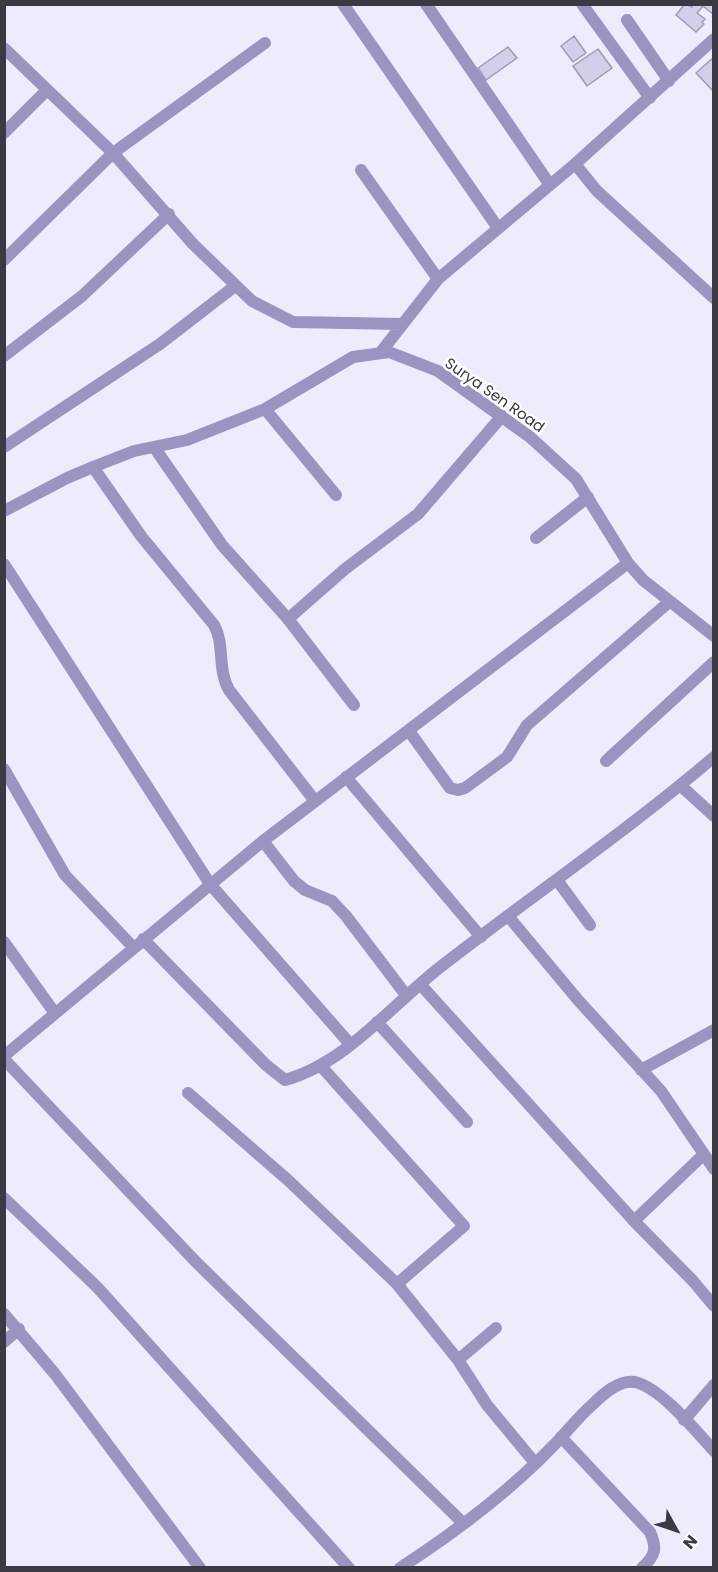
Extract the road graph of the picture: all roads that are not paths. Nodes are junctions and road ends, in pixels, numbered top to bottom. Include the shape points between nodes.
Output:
1 (343, 4) edge
2 (426, 4) edge
3 (582, 4) edge
4 (627, 20) dead end
5 (712, 42) edge
6 (266, 43) dead end
7 (4, 48) edge
8 (669, 81) junction
9 (46, 91) junction
10 (650, 98) junction
11 (4, 133) edge
12 (112, 153) junction
13 (575, 164) junction
14 (361, 171) dead end
15 (550, 185) junction
16 (169, 214) junction
17 (498, 228) junction
18 (4, 260) edge
19 (438, 279) junction
20 (235, 286) junction
21 (714, 298) edge
22 (402, 324) junction
23 (381, 352) junction
24 (4, 356) edge
25 (265, 409) junction
26 (502, 416) junction
27 (4, 447) edge
28 (154, 447) junction
29 (93, 467) junction
30 (336, 495) dead end
31 (588, 497) junction
32 (4, 511) edge
33 (536, 538) dead end
34 (628, 563) junction
35 (4, 564) edge
36 (669, 602) junction
37 (288, 619) junction
38 (714, 636) edge
39 (714, 662) edge
40 (354, 705) dead end
41 (409, 731) junction
42 (714, 757) edge
43 (606, 761) dead end
44 (4, 770) edge
45 (346, 777) junction
46 (680, 785) junction
47 (315, 801) junction
48 (714, 816) edge
49 (262, 841) junction
50 (556, 880) junction
51 (210, 884) junction
52 (508, 916) junction
53 (590, 925) dead end
54 (481, 937) junction
55 (143, 939) junction
56 (4, 942) edge
57 (133, 948) junction
58 (420, 984) junction
59 (406, 995) junction
60 (54, 1012) junction
61 (377, 1022) junction
62 (714, 1030) edge
63 (350, 1044) junction
64 (4, 1058) edge
65 (320, 1065) junction
66 (641, 1070) junction
67 (188, 1093) dead end
68 (467, 1122) dead end
69 (702, 1156) junction
70 (714, 1169) edge
71 (4, 1198) edge
72 (634, 1221) junction
73 (398, 1284) junction
74 (714, 1306) edge
75 (4, 1314) edge
76 (496, 1328) dead end
77 (19, 1329) junction
78 (4, 1342) edge
79 (458, 1360) junction
80 (714, 1385) edge
81 (684, 1420) junction
82 (561, 1437) junction
83 (714, 1451) edge
84 (535, 1463) junction
85 (463, 1523) junction
86 (200, 1568) edge
87 (349, 1568) edge
88 (400, 1568) edge
89 (642, 1568) edge

1 - 17 street
2 - 15 street
3 - 10 street
4 - 8 street
5 - 8 street
6 - 12 street
7 - 9 street
8 - 10 street
9 - 11 street
9 - 12 street
10 - 13 street
12 - 16 street
12 - 18 street
13 - 15 street
13 - 21 street via 597,191
14 - 19 street
15 - 17 street
16 - 20 street
16 - 24 street via 82,296
17 - 19 street
19 - 22 street
20 - 22 street via 252,301 293,322
20 - 27 street via 160,344
22 - 23 street
23 - 25 street via 353,357
23 - 26 street, Surya Sen Road via 438,371
25 - 28 street via 188,440
25 - 30 street
26 - 31 street, Surya Sen Road via 576,479
26 - 37 street via 418,514 345,569
28 - 29 street
28 - 37 street via 222,545
29 - 32 street
29 - 47 street via 141,536 214,625 222,677 229,690
31 - 33 street
31 - 34 street, Surya Sen Road
34 - 36 street, Surya Sen Road
34 - 41 street
35 - 51 street
36 - 38 street, Surya Sen Road
36 - 41 street via 527,725 507,757 465,788 450,788
37 - 40 street
39 - 43 street
41 - 45 street
42 - 46 street
44 - 57 street via 66,875
45 - 47 street
45 - 54 street
46 - 48 street
46 - 50 street
47 - 49 street
49 - 51 street
49 - 59 street via 304,890 332,901
50 - 52 street
50 - 53 street
51 - 55 street
51 - 63 street
52 - 54 street
52 - 66 street
54 - 58 street
55 - 57 street
55 - 65 street via 285,1080
56 - 60 street
57 - 60 street
58 - 59 street
58 - 72 street
59 - 61 street
60 - 64 street
61 - 63 street
61 - 68 street
62 - 66 street
63 - 65 street
64 - 85 street via 195,1261
65 - 73 street via 464,1226
66 - 69 street via 661,1091
67 - 73 street
69 - 70 street
69 - 72 street
71 - 87 street via 97,1287
72 - 74 street
73 - 79 street
75 - 77 street
76 - 79 street
77 - 78 street
77 - 86 street
79 - 84 street via 487,1405
80 - 81 street
81 - 82 street via 653,1390 628,1382 593,1403
81 - 83 street
82 - 84 street
82 - 89 street via 650,1532 656,1546 652,1558
84 - 85 street
85 - 88 street

